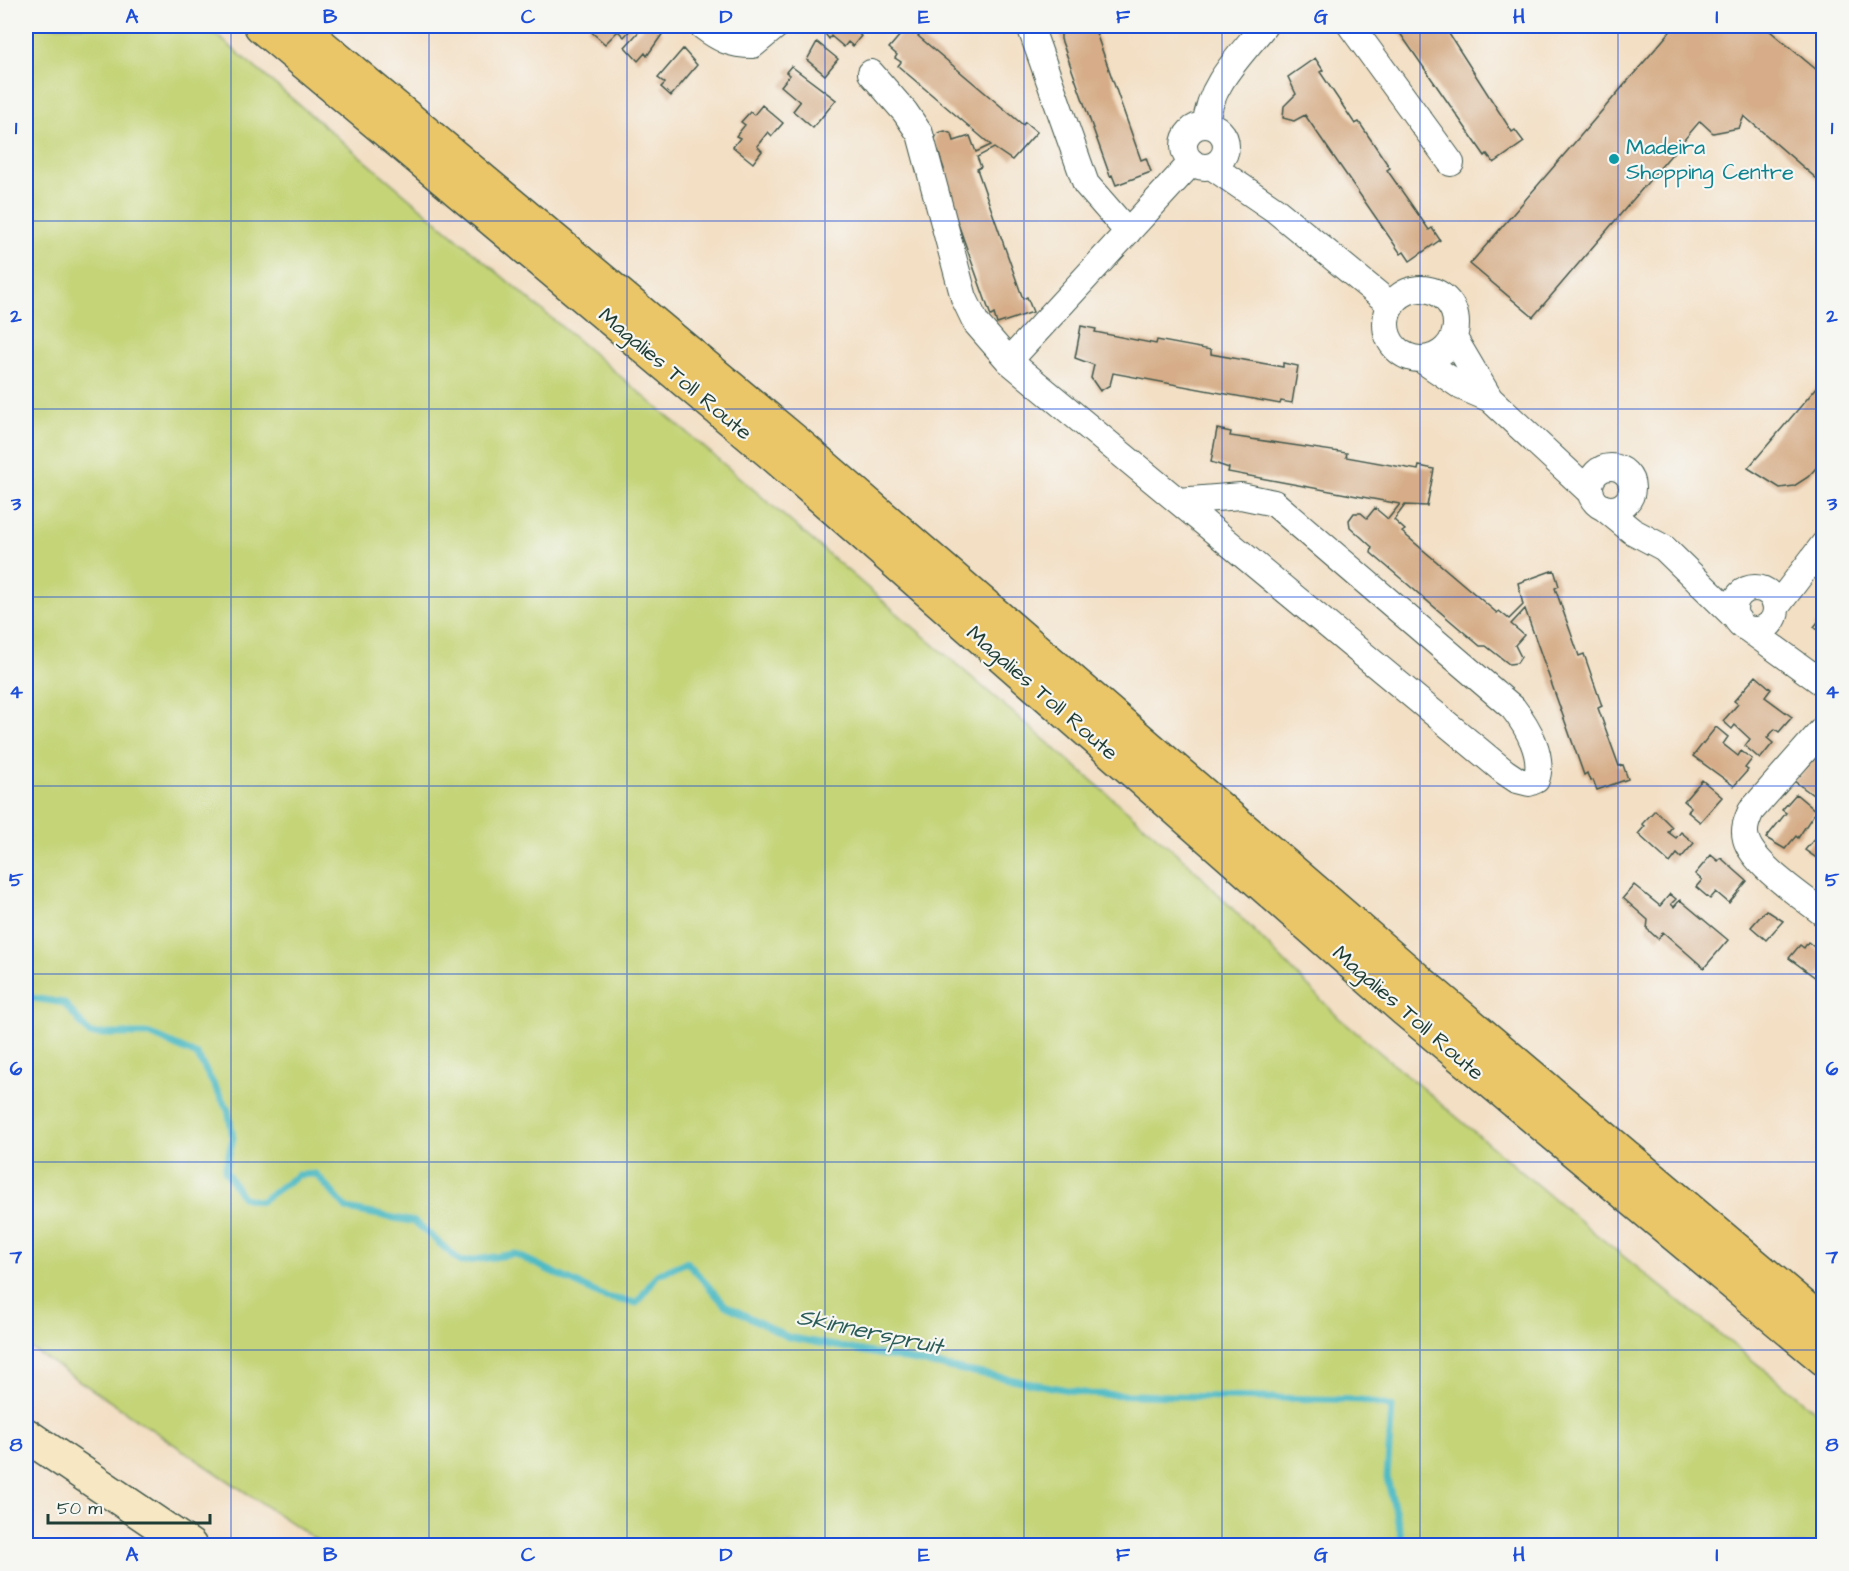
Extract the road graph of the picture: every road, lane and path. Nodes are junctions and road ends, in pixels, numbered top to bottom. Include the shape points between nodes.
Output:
1 (261, 26) edge
2 (298, 26) edge
3 (702, 26) edge
4 (1030, 26) edge
5 (1264, 26) edge
6 (1351, 26) edge
7 (772, 29) edge
8 (872, 73) dead end
9 (1206, 125) junction
10 (1226, 145) junction
11 (1451, 163) dead end
12 (1202, 164) junction
13 (1274, 209) junction
14 (1128, 232) junction
15 (1391, 305) junction
16 (1454, 338) junction
17 (1422, 360) junction
18 (1009, 361) junction
19 (1490, 399) junction
20 (1545, 449) junction
21 (1608, 467) junction
22 (1631, 493) junction
23 (1597, 500) junction
24 (1178, 501) junction
25 (1824, 544) edge
26 (1664, 549) junction
27 (1685, 567) junction
28 (1800, 573) junction
29 (1755, 589) junction
30 (1775, 611) junction
31 (1743, 624) junction
32 (1815, 677) edge
33 (1824, 728) edge
34 (1824, 914) edge
35 (1824, 1324) edge
36 (1824, 1359) edge
37 (26, 1435) edge
38 (190, 1545) edge

1 - 36 highway, Magalies Toll Route via 777,458 1405,1010
2 - 35 highway, Magalies Toll Route via 798,444 1426,987
3 - 7 street via 734,45 753,45
4 - 14 street via 1086,184
5 - 9 street via 1216,89 1207,110
6 - 11 street
8 - 18 street via 920,134 964,298 976,323
9 - 10 street via 1221,134
9 - 12 street via 1193,129 1185,139 1185,152
10 - 12 street via 1222,158
10 - 13 street
12 - 13 street
12 - 14 street
13 - 15 street
14 - 18 street
15 - 16 street via 1409,291 1432,290 1450,304 1455,315
15 - 17 street via 1385,326 1387,337 1401,354
16 - 17 street via 1441,354
16 - 19 street
17 - 19 street via 1462,387
18 - 24 street
19 - 20 street
20 - 21 street
20 - 23 street
21 - 22 street via 1626,474
21 - 23 street via 1592,480
22 - 23 street via 1618,508
22 - 26 street
23 - 26 street via 1632,531
24 - 24 street via 1505,772 1517,780 1536,780 1539,772 1533,740 1513,708 1274,503 1241,496
25 - 28 street
26 - 27 street
27 - 29 street
27 - 31 street
28 - 29 street
28 - 30 street
29 - 30 street via 1770,595
29 - 31 street via 1736,600 1735,614
30 - 31 street via 1773,620 1762,629
30 - 32 street via 1785,639
31 - 32 street
33 - 34 street via 1751,811 1745,838 1760,861
37 - 38 main road

